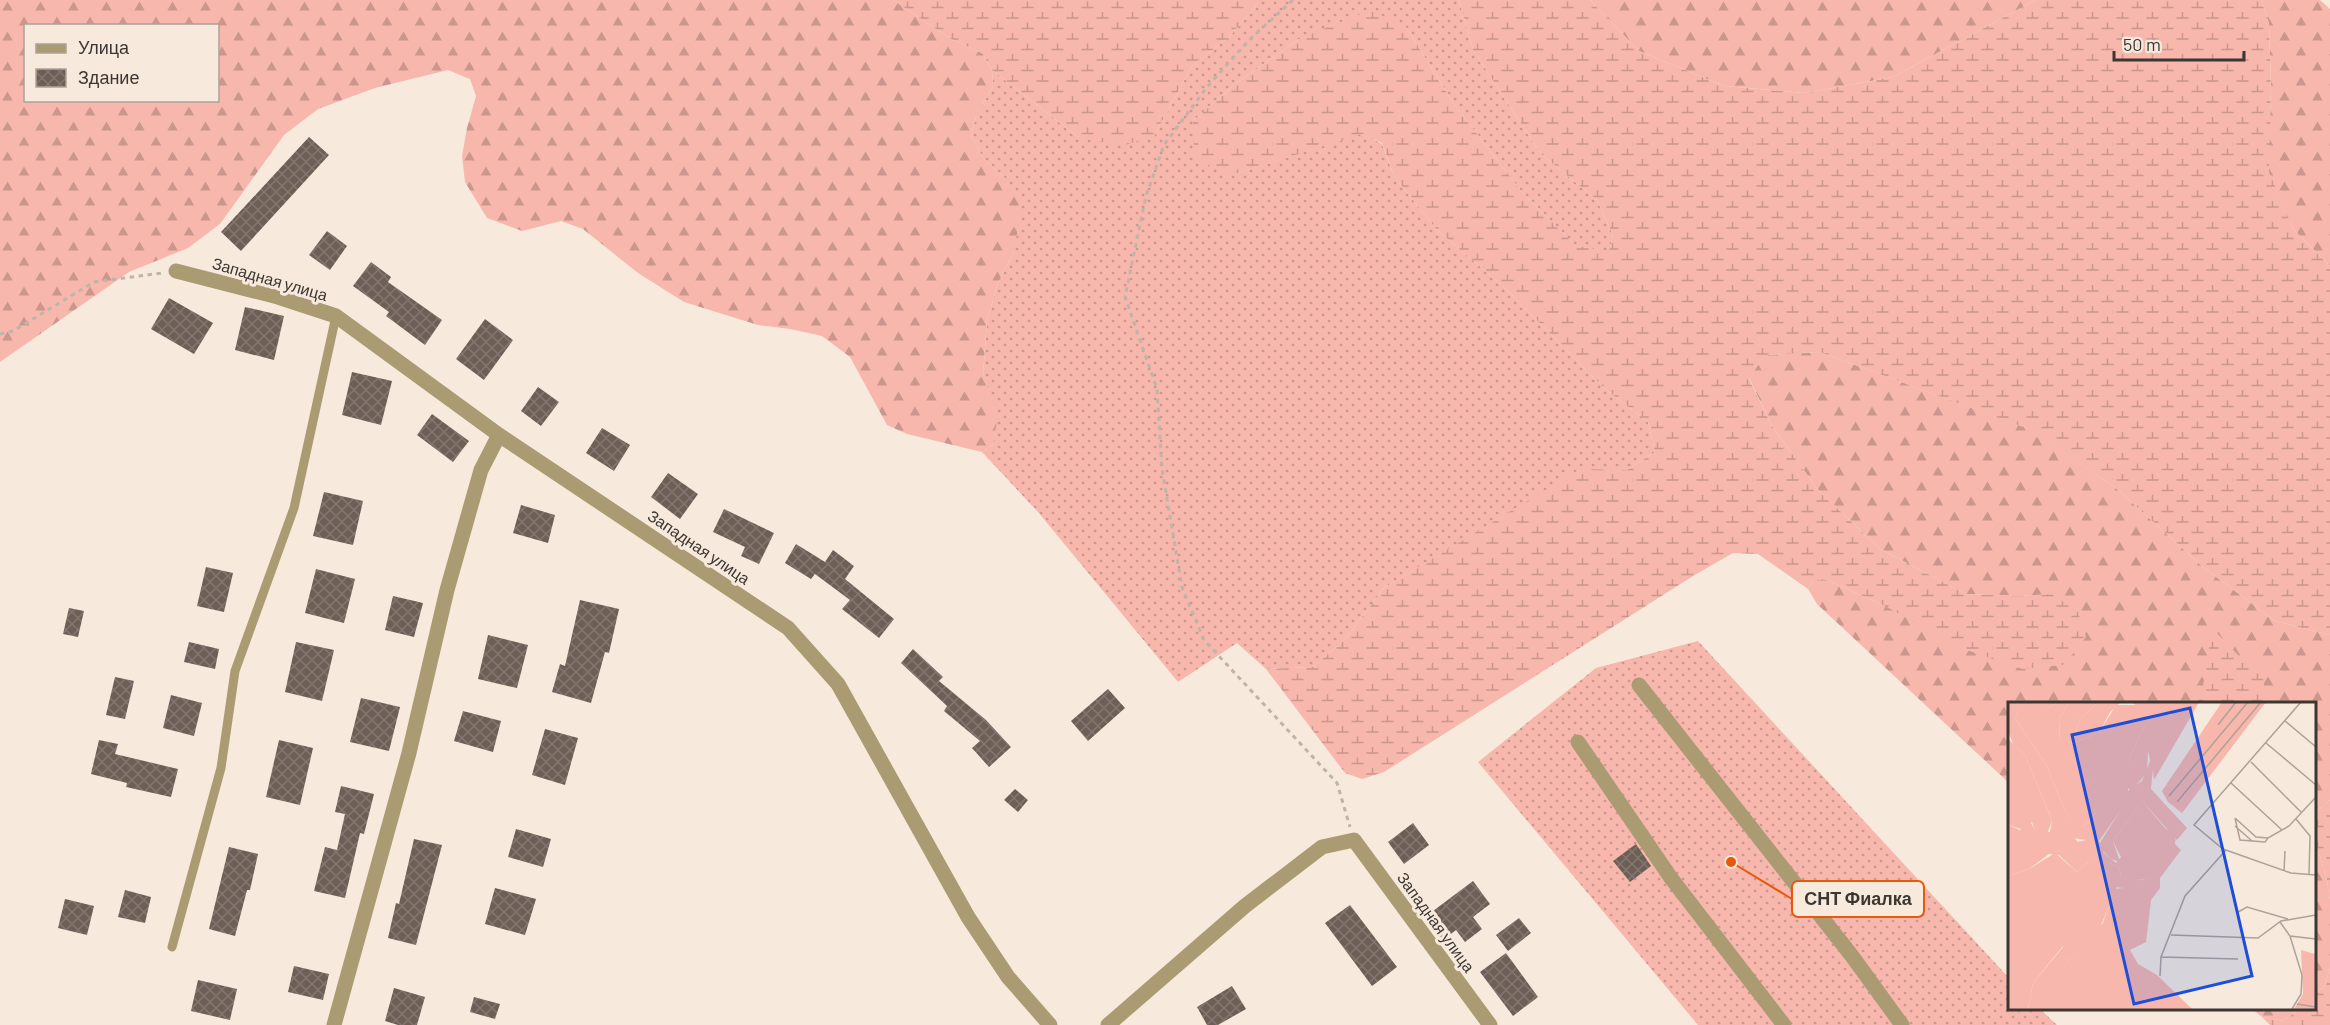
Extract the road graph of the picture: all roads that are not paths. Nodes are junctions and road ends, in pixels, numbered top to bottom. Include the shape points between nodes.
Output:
1 (176, 271) road end
2 (336, 316) junction
3 (500, 435) junction
4 (1639, 685) dead end
5 (1578, 742) dead end
6 (172, 948) dead end
7 (334, 1025) edge
8 (1050, 1025) edge
9 (1108, 1025) edge
10 (1490, 1025) edge
11 (1784, 1025) edge
12 (1902, 1025) edge

1 - 2 street, Западная улица
2 - 3 street, Западная улица
2 - 6 lane via 294,508 235,671 221,768
3 - 7 street via 481,470 447,590 409,753
3 - 8 street, Западная улица via 788,628 838,684 968,917 1008,977
4 - 12 street
5 - 11 street via 1671,878
9 - 10 street, Западная улица via 1245,906 1322,847 1354,840

